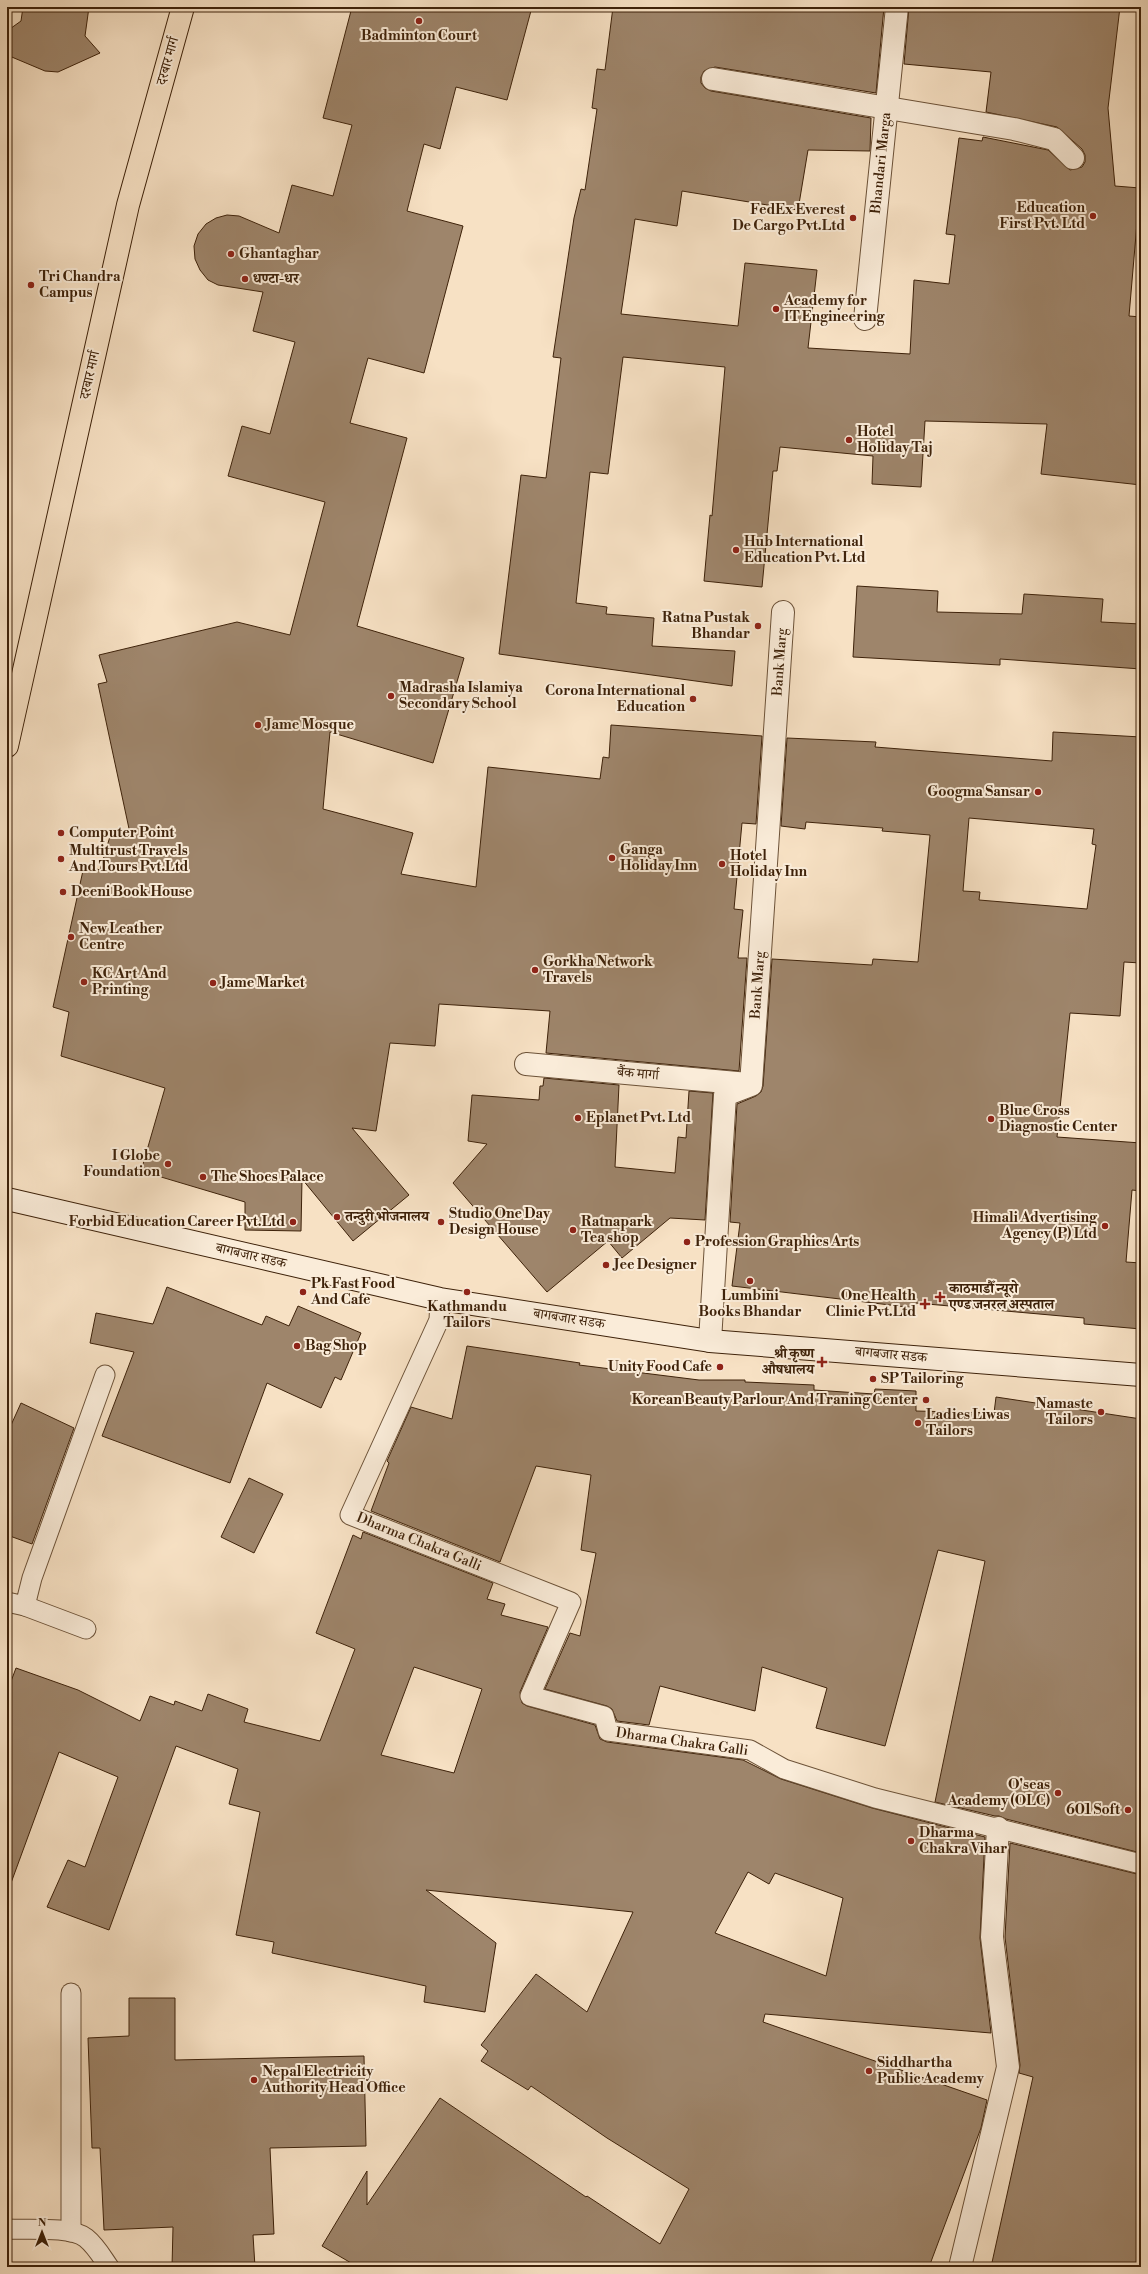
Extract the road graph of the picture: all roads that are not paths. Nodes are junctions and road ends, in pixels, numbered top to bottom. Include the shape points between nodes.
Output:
1 (183, 7) edge
2 (897, 7) edge
3 (713, 79) dead end
4 (887, 106) junction
5 (1073, 158) dead end
6 (865, 319) dead end
7 (783, 612) dead end
8 (7, 746) edge
9 (526, 1064) dead end
10 (751, 1085) junction
11 (7, 1199) edge
12 (440, 1299) junction
13 (710, 1341) junction
14 (105, 1375) dead end
15 (1141, 1375) edge
16 (16, 1604) edge
17 (86, 1628) dead end
18 (998, 1828) junction
19 (1141, 1864) edge
20 (71, 1993) dead end
21 (7, 2229) edge
22 (71, 2232) junction
23 (109, 2267) edge
24 (960, 2267) edge

1 - 8 main road, दरबार मार्ग via 128,205
2 - 4 street, Bhandari Marga
3 - 4 street
4 - 5 street via 1014,129 1054,139
4 - 6 street, Bhandari Marga
7 - 10 street, Bank Marg
9 - 10 street, बैंक मार्गा
10 - 13 street via 725,1095
11 - 12 street, बागबजार सडक
12 - 13 street, बागबजार सडक
12 - 18 lane, Dharma Chakra Galli via 439,1320 350,1515 571,1602 530,1696 604,1716 608,1731 750,1750 784,1769 875,1798
13 - 15 street, बागबजार सडक
14 - 16 lane via 32,1578
16 - 17 lane
18 - 19 lane, Dharma Chakra Galli
18 - 24 street via 992,1937 1008,2067
20 - 22 lane
21 - 22 lane
22 - 23 lane via 85,2237 96,2247

